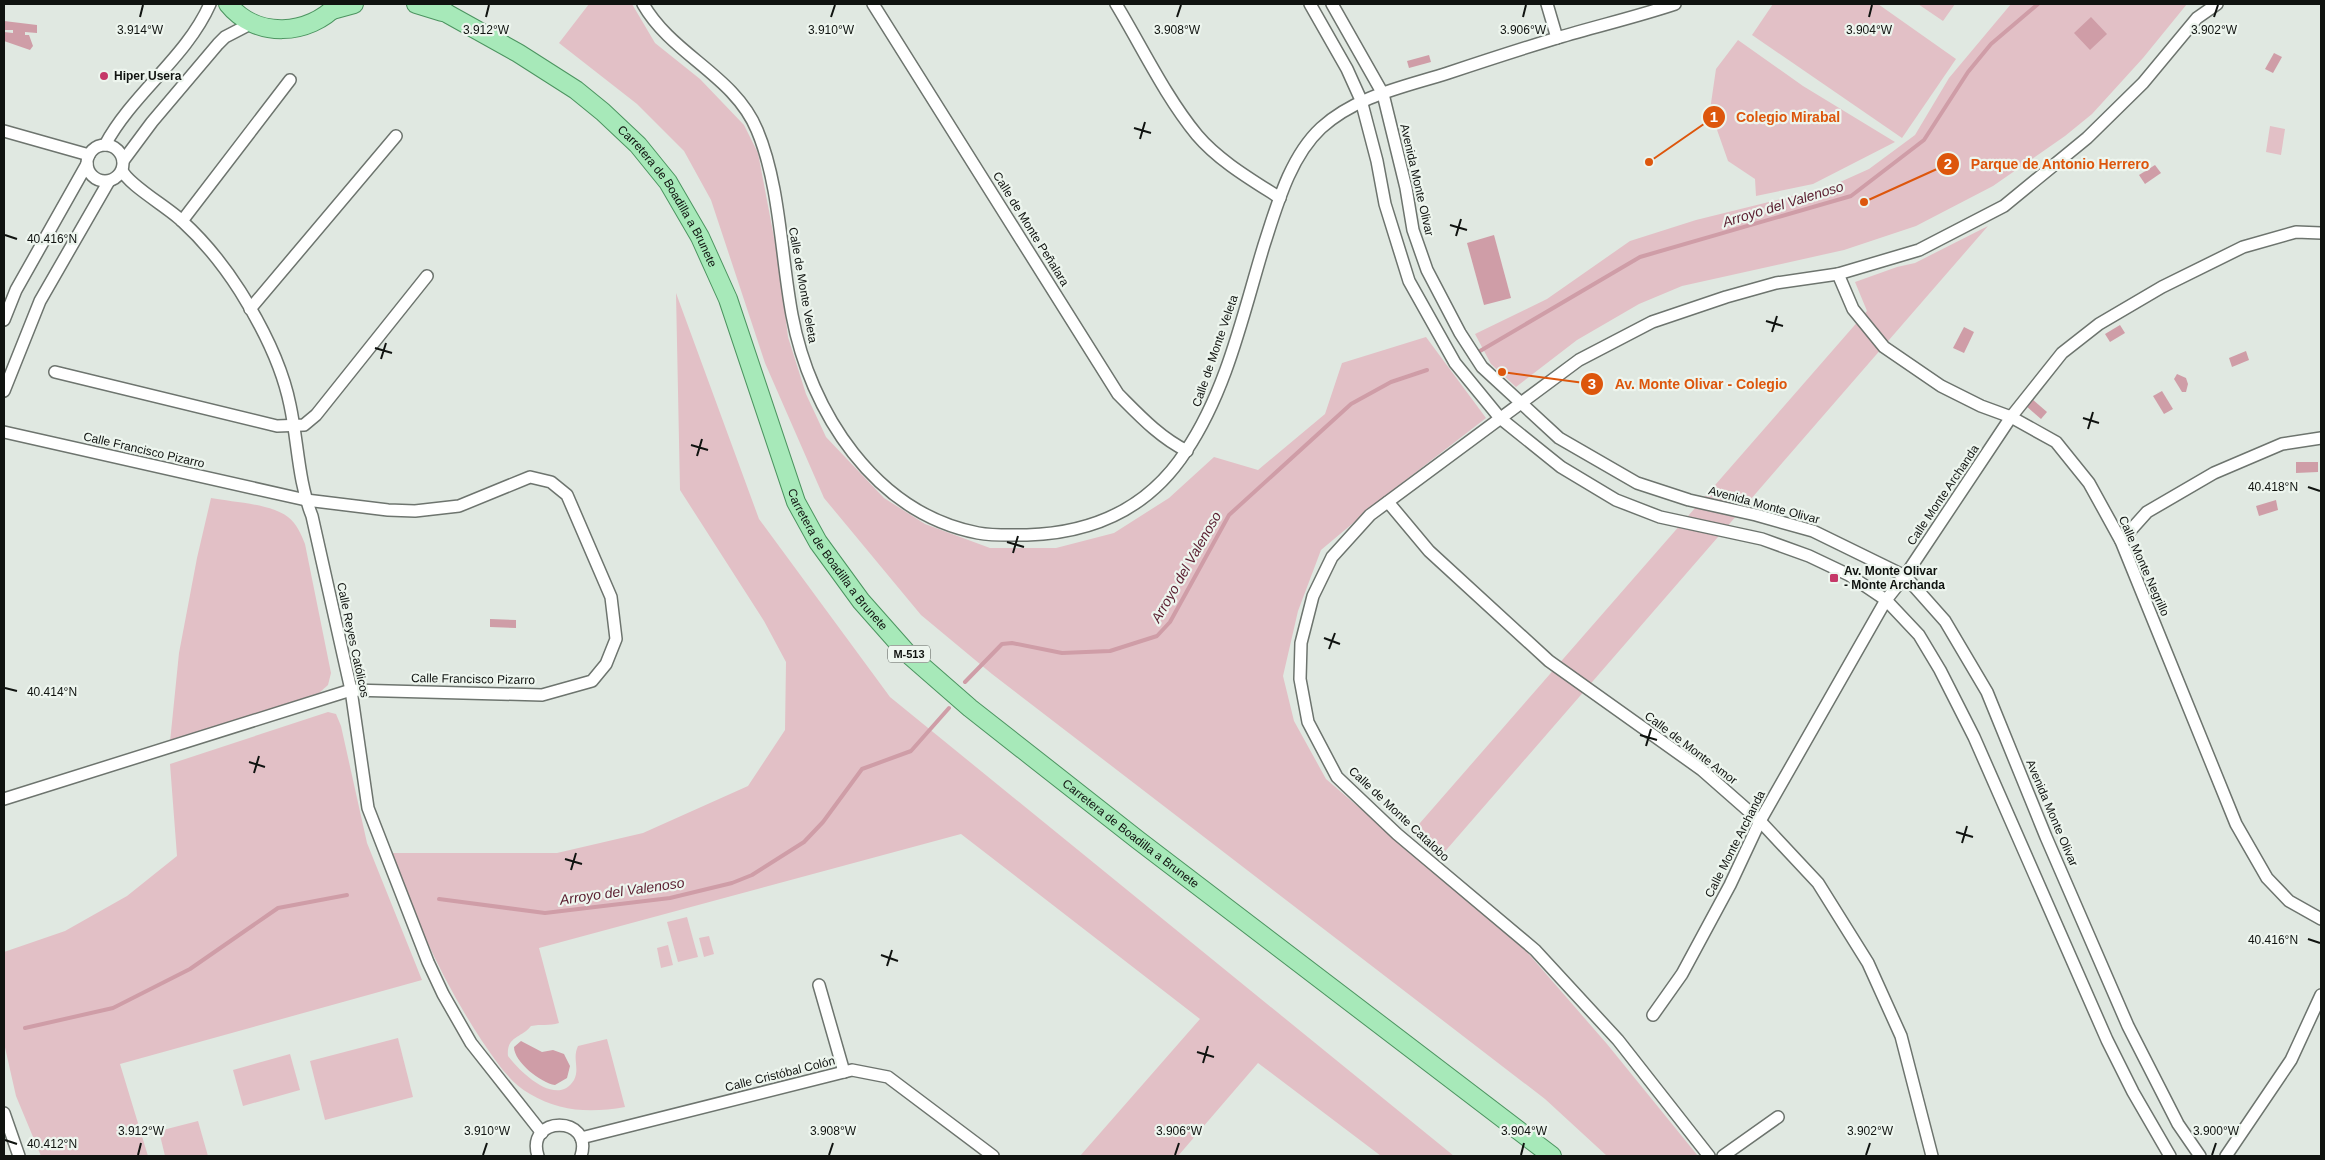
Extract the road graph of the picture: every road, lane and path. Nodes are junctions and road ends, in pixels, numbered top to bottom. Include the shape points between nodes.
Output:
1 (210, 4) edge
2 (228, 4) edge
3 (354, 4) edge
4 (416, 4) edge
5 (433, 4) edge
6 (643, 4) edge
7 (873, 4) edge
8 (1116, 4) edge
9 (1310, 4) edge
10 (1332, 4) edge
11 (1546, 4) edge
12 (1675, 4) edge
13 (2217, 4) edge
14 (335, 7) edge
15 (448, 14) junction
16 (252, 23) junction
17 (1557, 38) junction
18 (290, 80) dead end
19 (1382, 94) junction
20 (1361, 100) junction
21 (4, 131) edge
22 (396, 136) dead end
23 (105, 145) junction
24 (88, 159) junction
25 (123, 166) junction
26 (109, 181) junction
27 (1280, 198) junction
28 (182, 221) junction
29 (2321, 233) edge
30 (1838, 274) junction
31 (427, 276) dead end
32 (250, 309) junction
33 (4, 320) edge
34 (55, 372) dead end
35 (4, 392) edge
36 (1522, 403) junction
37 (2011, 417) junction
38 (1500, 418) junction
39 (294, 426) junction
40 (4, 432) edge
41 (2321, 438) edge
42 (1187, 451) junction
43 (306, 500) junction
44 (1388, 502) junction
45 (2121, 542) junction
46 (1905, 576) junction
47 (1886, 600) junction
48 (350, 690) junction
49 (4, 799) edge
50 (1760, 820) junction
51 (2321, 919) edge
52 (820, 985) dead end
53 (2321, 995) edge
54 (1653, 1015) dead end
55 (844, 1072) junction
56 (4, 1113) edge
57 (1778, 1117) dead end
58 (542, 1133) junction
59 (581, 1138) junction
60 (535, 1155) edge
61 (19, 1156) edge
62 (581, 1156) edge
63 (993, 1156) edge
64 (1552, 1156) edge
65 (1709, 1156) edge
66 (1723, 1156) edge
67 (1932, 1156) edge
68 (2170, 1156) edge
69 (2200, 1156) edge
70 (2226, 1156) edge

1 - 23 street via 195,31 124,115
2 - 16 main road
3 - 14 main road
4 - 15 main road, Carretera de Boadilla a Brunete / M-513
5 - 15 main road, Carretera de Boadilla a Brunete / M-513
6 - 42 street, Calle de Monte Veleta via 663,32 734,93 756,127 766,152 792,315 812,386 850,449 890,492 931,518 977,533 1003,536 1058,534 1098,524 1118,515 1157,488
7 - 42 street, Calle de Monte Peñalara via 1118,394 1170,442
8 - 27 street via 1198,136 1243,174
9 - 20 street
10 - 19 street, Avenida Monte Olivar
11 - 17 street
12 - 17 street, Calle de Monte Veleta
13 - 30 street, Calle de Monte Catalobo via 2197,18 2143,83 2087,138 2004,206 1919,250
14 - 16 main road via 308,25 294,29 266,28
15 - 64 main road, Carretera de Boadilla a Brunete / M-513 via 576,90 638,145 668,182 700,237 728,298 796,502 818,542 861,601 907,653 970,708 1138,840
16 - 25 street via 218,44 152,122
17 - 19 street, Calle de Monte Veleta
18 - 28 street
19 - 20 street, Calle de Monte Veleta
19 - 36 street, Avenida Monte Olivar via 1406,188 1413,230 1427,270 1482,367
20 - 27 street, Calle de Monte Veleta via 1320,129 1299,157
20 - 38 street via 1385,204 1409,281 1456,363
21 - 24 street
22 - 32 street
23 - 24 street via 96,148
23 - 25 street via 115,148
24 - 26 street via 94,178
24 - 33 street via 16,290
25 - 26 street via 119,176
25 - 28 street, Calle Reyes Católicos via 127,179
26 - 35 street via 40,301
27 - 42 street, Calle de Monte Veleta via 1222,380 1209,414
28 - 32 street, Calle Reyes Católicos via 224,268
29 - 37 street, Calle Monte Archanda via 2296,232 2243,247 2162,287 2099,324 2062,353
30 - 36 street, Calle de Monte Catalobo via 1776,283 1652,322 1579,360
30 - 37 street, Calle Monte Negrillo via 1853,309 1884,347 1941,386
31 - 39 street via 316,415 304,425
32 - 39 street, Calle Reyes Católicos via 281,372
34 - 39 street via 260,422
36 - 38 street, Calle de Monte Catalobo
36 - 46 street, Avenida Monte Olivar via 1558,438 1637,483 1689,500 1813,531
37 - 45 street, Calle Monte Negrillo via 2056,442 2089,483
37 - 46 street, Calle Monte Archanda
38 - 44 street, Calle de Monte Catalobo
38 - 47 street via 1561,467 1616,500 1660,516 1762,539 1808,556 1849,575
39 - 43 street, Calle Reyes Católicos
40 - 43 street, Calle Francisco Pizarro
41 - 45 street via 2282,444 2214,473 2147,512
43 - 48 street, Calle Reyes Católicos
43 - 48 street, Calle Francisco Pizarro via 415,511 459,506 530,477 551,482 567,495 611,597 616,639 606,664 592,681 542,695
44 - 50 street, Calle de Monte Amor via 1429,551 1549,661 1702,770
44 - 65 street, Calle de Monte Catalobo via 1370,515 1332,557 1314,596 1301,643 1300,679 1308,722 1338,777 1397,834 1535,950 1618,1040
45 - 51 street, Calle Monte Negrillo via 2236,824 2267,878 2289,901
46 - 47 street, Calle Monte Archanda
46 - 69 street, Avenida Monte Olivar via 1945,621 1987,692 2128,1026 2178,1124
47 - 50 street, Calle Monte Archanda
47 - 68 street via 1919,636 1970,728 2107,1040
48 - 49 street, Calle Francisco Pizarro
48 - 58 street, Calle Reyes Católicos via 368,808 428,962 471,1043
50 - 54 street, Calle Monte Archanda via 1730,885 1682,974
50 - 67 street, Calle de Monte Amor via 1818,883 1868,963 1901,1036
52 - 55 street
53 - 70 street via 2291,1060
55 - 59 street, Calle Cristóbal Colón
55 - 63 street, Calle Cristóbal Colón via 852,1070 888,1077
56 - 61 street
57 - 66 street
58 - 59 street via 555,1125 563,1125 577,1132
58 - 60 street
59 - 62 street

